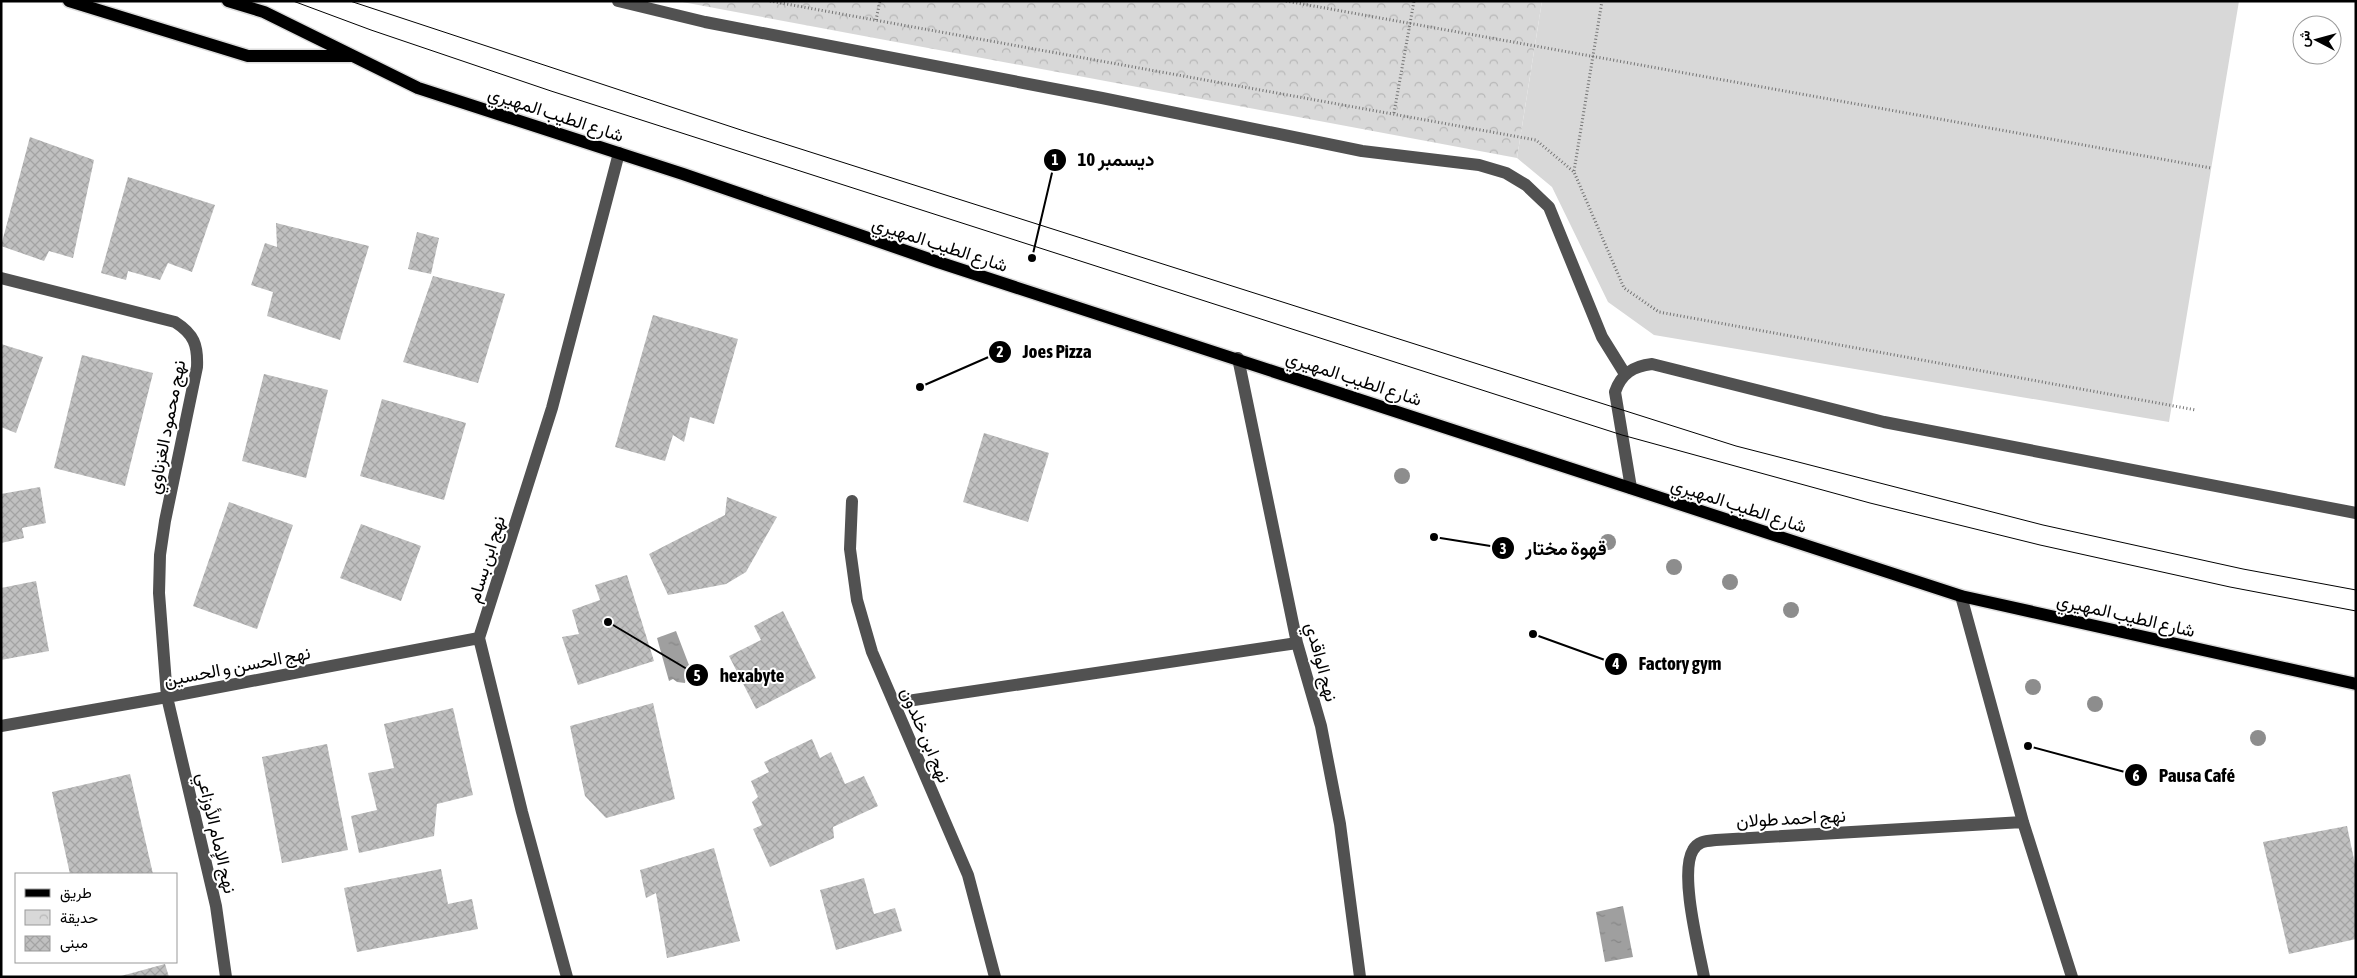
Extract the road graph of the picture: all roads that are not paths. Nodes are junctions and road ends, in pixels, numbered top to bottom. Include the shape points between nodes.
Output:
1 (69, 1) edge
2 (228, 1) edge
3 (618, 1) edge
4 (356, 56) junction
5 (619, 153) junction
6 (1, 278) edge
7 (1238, 358) junction
8 (1625, 374) junction
9 (1630, 488) junction
10 (852, 501) dead end
11 (2356, 513) edge
12 (1961, 596) junction
13 (480, 638) junction
14 (1297, 643) junction
15 (2356, 684) edge
16 (167, 697) junction
17 (894, 703) junction
18 (1, 726) edge
19 (2023, 822) junction
20 (226, 977) edge
21 (567, 977) edge
22 (995, 977) edge
23 (1360, 977) edge
24 (1704, 977) edge
25 (2072, 977) edge

1 - 4 main road via 248,56
2 - 4 main road, شارع الطيب المهيري via 264,12
3 - 8 street via 705,22 1362,151 1479,165 1506,173 1526,185 1550,207 1602,337
4 - 5 main road, شارع الطيب المهيري via 418,88
5 - 7 main road, شارع الطيب المهيري via 938,262
5 - 13 street, نهج ابن بسام via 552,408
6 - 16 street, نهج محمود الغزناوي via 175,322 188,330 194,339 197,367 160,555
7 - 9 main road, شارع الطيب المهيري
7 - 14 street, نهج الواقدي
8 - 9 street via 1615,392
8 - 11 street via 1640,365 1652,364 1884,422
9 - 12 main road, شارع الطيب المهيري
10 - 17 street, نهج ابن خلدون via 850,549 857,600 872,652
12 - 15 main road, شارع الطيب المهيري
12 - 19 street
13 - 16 street, نهج الحسن و الحسين
13 - 21 street via 522,812
14 - 17 street
14 - 23 street, نهج الواقدي via 1321,726 1340,824
16 - 18 street, نهج الحسن و الحسين
16 - 20 street, نهج الإمام الأوزاعي via 216,906
17 - 22 street, نهج ابن خلدون via 968,875
19 - 24 street, نهج احمد طولان via 1699,843 1692,851 1688,866 1688,891
19 - 25 street

